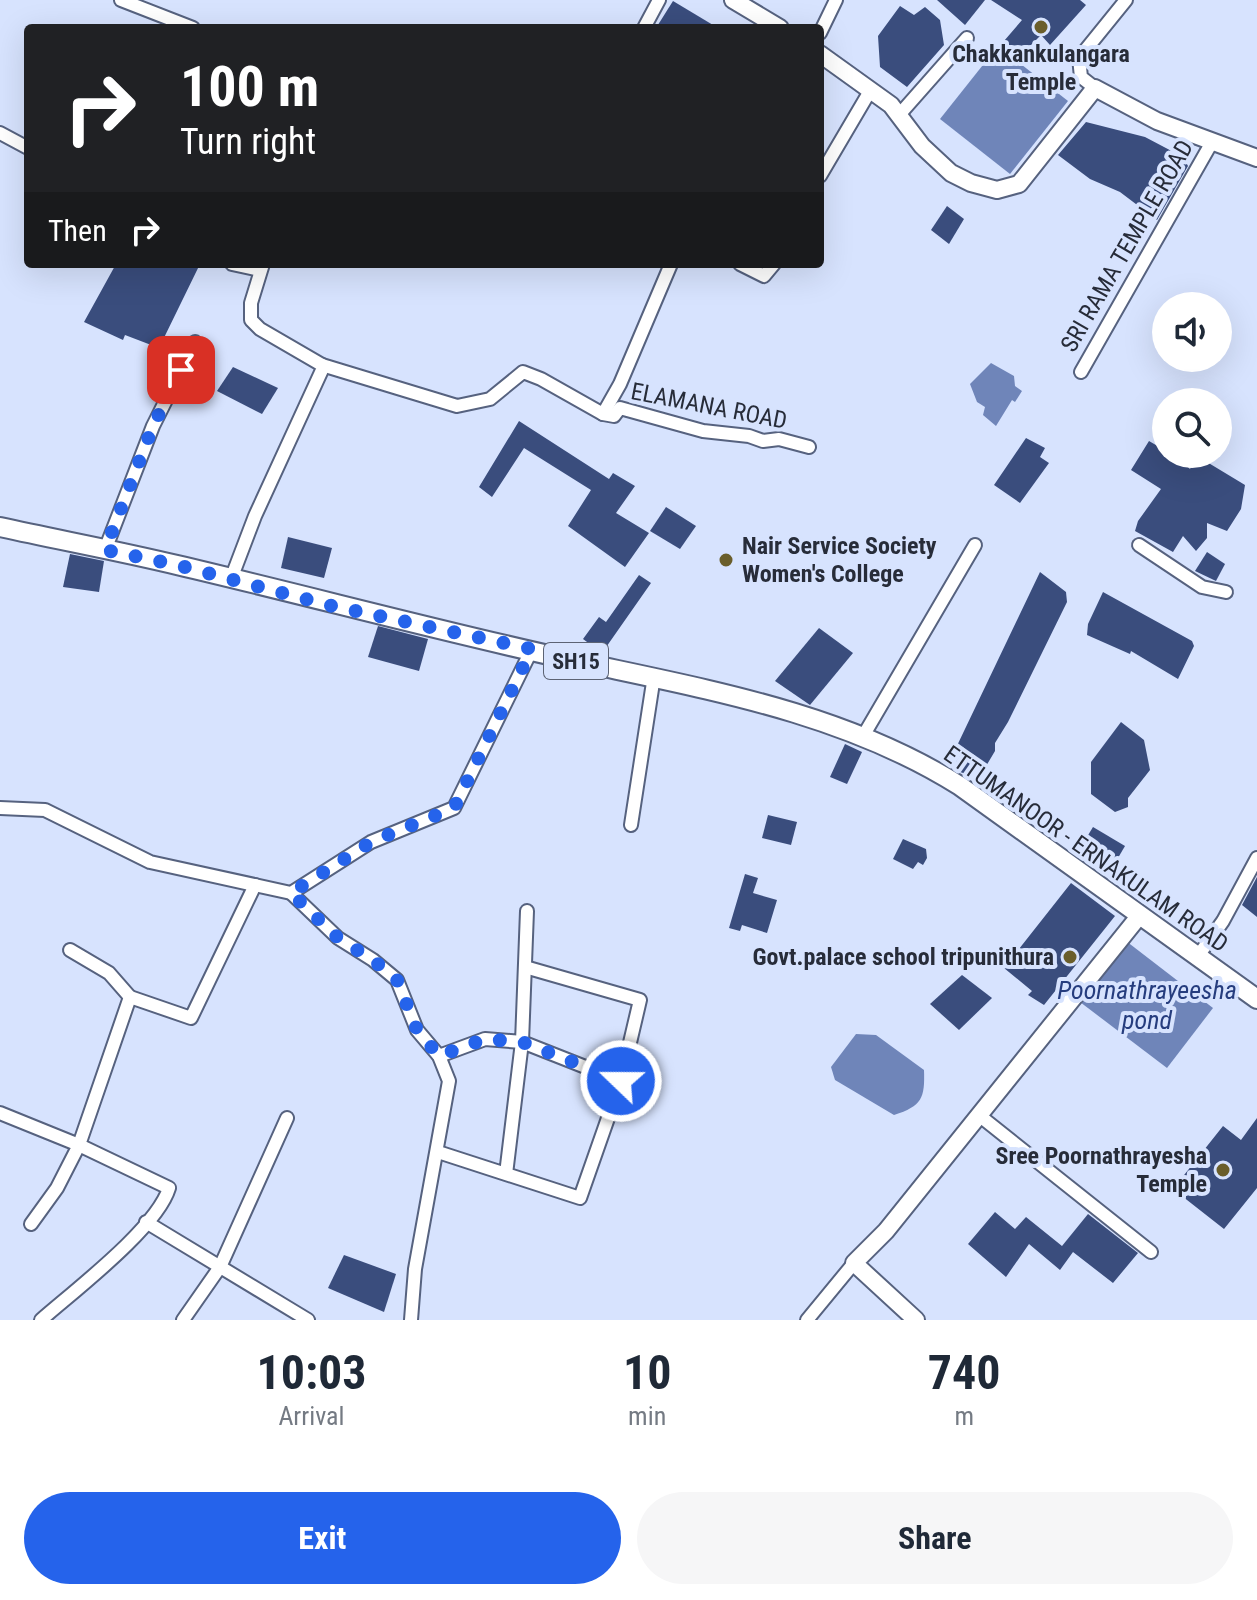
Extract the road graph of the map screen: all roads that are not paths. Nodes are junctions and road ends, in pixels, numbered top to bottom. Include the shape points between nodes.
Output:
1 (121, 0) edge
2 (659, 0) edge
3 (733, 0) edge
4 (836, 0) edge
5 (1126, 0) edge
6 (183, 24) edge
7 (646, 24) edge
8 (773, 24) edge
9 (824, 25) edge
10 (967, 38) dead end
11 (824, 57) edge
12 (1095, 88) junction
13 (870, 91) junction
14 (899, 115) junction
15 (0, 133) edge
16 (1212, 142) junction
17 (24, 146) edge
18 (1257, 158) edge
19 (824, 169) edge
20 (261, 268) edge
21 (669, 268) edge
22 (748, 268) edge
23 (771, 268) edge
24 (195, 342) dead end
25 (322, 365) junction
26 (1081, 372) dead end
27 (603, 414) junction
28 (809, 447) dead end
29 (0, 527) edge
30 (975, 545) dead end
31 (1139, 545) dead end
32 (105, 550) junction
33 (231, 579) junction
34 (1226, 592) dead end
35 (532, 649) junction
36 (654, 676) junction
37 (862, 738) junction
38 (0, 808) edge
39 (631, 825) dead end
40 (1257, 858) edge
41 (255, 885) junction
42 (291, 893) junction
43 (527, 911) dead end
44 (1140, 915) junction
45 (70, 950) dead end
46 (1198, 956) junction
47 (525, 967) junction
48 (130, 997) junction
49 (1257, 999) edge
50 (522, 1042) junction
51 (439, 1056) junction
52 (621, 1081) junction
53 (0, 1113) edge
54 (980, 1116) junction
55 (287, 1118) dead end
56 (79, 1145) junction
57 (438, 1152) junction
58 (506, 1174) junction
59 (146, 1222) junction
60 (31, 1224) dead end
61 (1151, 1252) dead end
62 (854, 1263) junction
63 (220, 1267) junction
64 (41, 1320) edge
65 (183, 1320) edge
66 (308, 1320) edge
67 (411, 1320) edge
68 (807, 1320) edge
69 (916, 1320) edge

1 - 6 street
2 - 7 street
3 - 8 street
4 - 9 street
5 - 12 street via 1079,58 1081,77
10 - 14 street
11 - 13 street
12 - 14 street via 1019,184 997,190 951,173
12 - 16 street
13 - 14 street
13 - 19 street
15 - 17 street
16 - 18 street
16 - 26 street, SRI RAMA TEMPLE ROAD
20 - 25 street via 251,320
21 - 27 street, ELAMANA ROAD
22 - 23 street via 764,276
24 - 32 street via 153,426
25 - 27 street, ELAMANA ROAD via 457,406 490,399 523,372
25 - 33 street
27 - 28 street, ELAMANA ROAD via 614,416 620,408 703,431
29 - 32 main road, ETTUMANOOR - ERNAKULAM ROAD / SH15
30 - 37 street
31 - 34 street via 1202,587
32 - 33 main road, ETTUMANOOR - ERNAKULAM ROAD / SH15
33 - 35 main road, ETTUMANOOR - ERNAKULAM ROAD / SH15
35 - 36 main road, ETTUMANOOR - ERNAKULAM ROAD / SH15
35 - 42 street via 454,808 371,842
36 - 37 main road, ETTUMANOOR - ERNAKULAM ROAD / SH15 via 743,697
36 - 39 street
37 - 44 main road, ETTUMANOOR - ERNAKULAM ROAD / SH15 via 960,786
38 - 41 street via 45,810 150,862
40 - 46 street
41 - 42 street
41 - 48 street via 191,1018
42 - 51 street via 338,938 397,980 417,1030
43 - 47 street
44 - 46 main road, ETTUMANOOR - ERNAKULAM ROAD / SH15
44 - 54 street
45 - 48 street via 109,973
46 - 49 main road, ETTUMANOOR - ERNAKULAM ROAD / SH15
47 - 50 street
47 - 52 street via 640,1000
48 - 56 street
50 - 51 street via 485,1039
50 - 52 street
50 - 58 street
51 - 57 street via 449,1081
52 - 58 street via 580,1198
53 - 56 street
54 - 61 street
54 - 62 street
55 - 63 street
56 - 59 street via 169,1188
56 - 60 street
57 - 58 street
57 - 67 street via 415,1269
59 - 63 street
59 - 64 street
62 - 68 street
62 - 69 street
63 - 65 street
63 - 66 street

